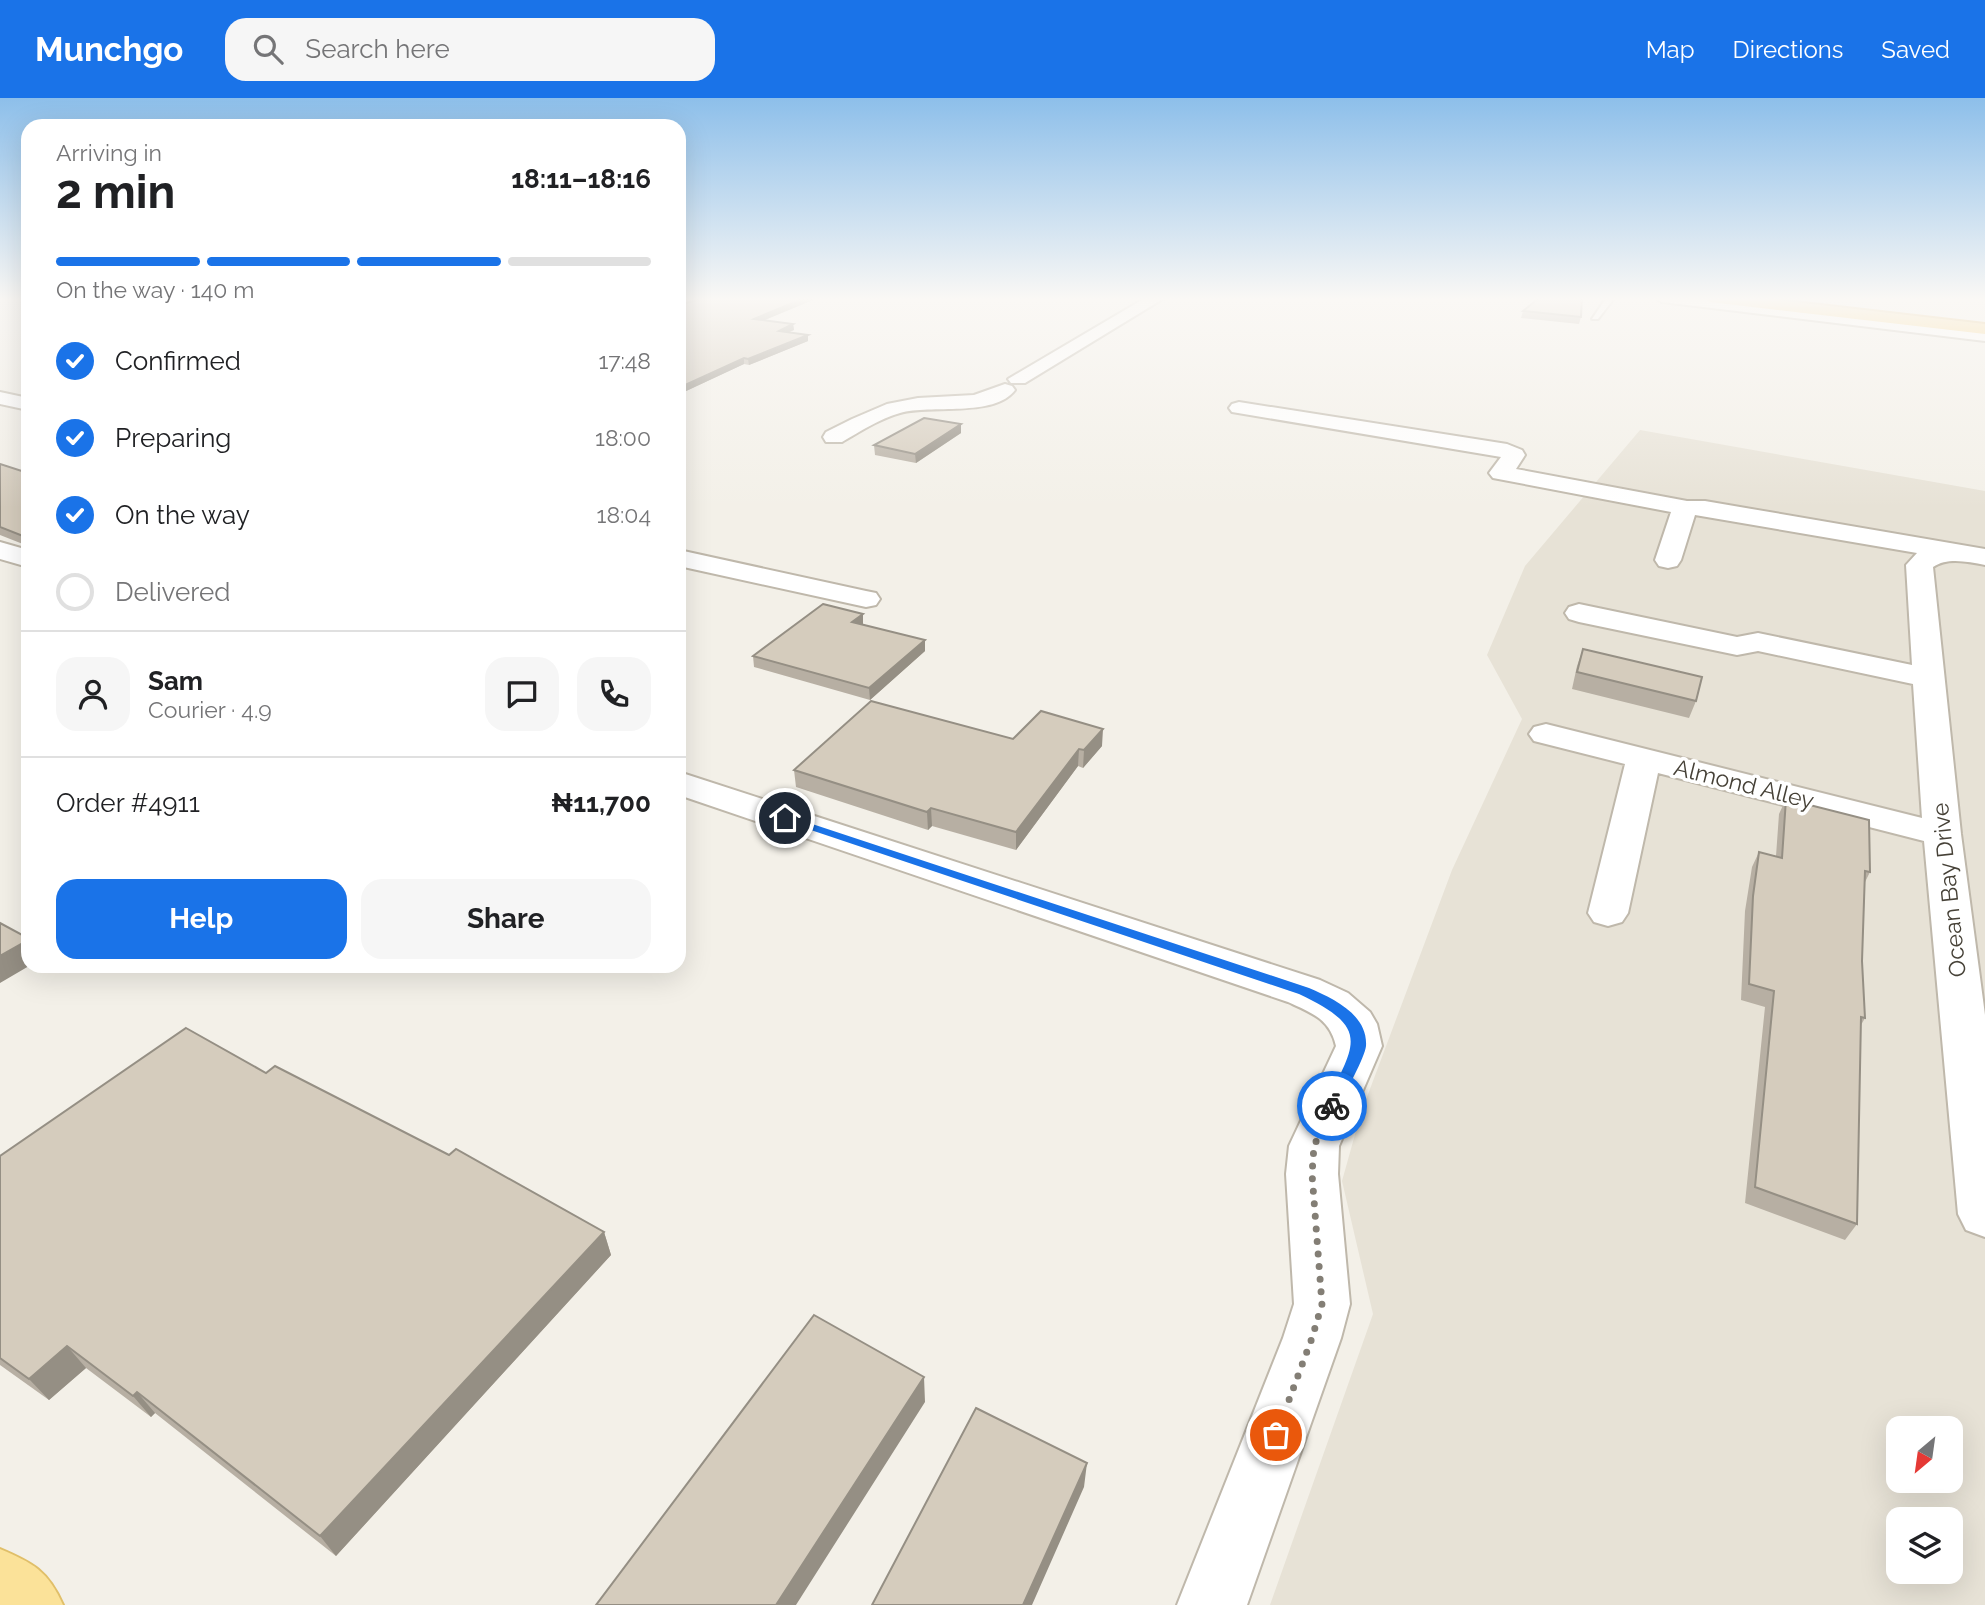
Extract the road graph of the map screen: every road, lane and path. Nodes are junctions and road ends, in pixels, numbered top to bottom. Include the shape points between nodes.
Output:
1 (1040, 367) edge
2 (0, 398) edge
3 (21, 402) edge
4 (1239, 408) dead end
5 (834, 437) dead end
6 (1687, 508) junction
7 (0, 550) edge
8 (1979, 556) edge
9 (21, 557) edge
10 (686, 560) edge
11 (1668, 560) dead end
12 (866, 599) dead end
13 (1579, 613) dead end
14 (1928, 678) junction
15 (1546, 734) dead end
16 (1644, 759) junction
17 (686, 785) edge
18 (1942, 834) junction
19 (1608, 913) dead end
20 (1985, 1214) edge
21 (0, 1583) edge
22 (28, 1605) edge
23 (1212, 1605) edge

1 - 5 street via 983,401 902,407
2 - 3 street
4 - 6 street via 1507,451 1514,455 1501,473
6 - 8 street
6 - 11 street
7 - 9 street
8 - 14 street, Ocean Bay Drive via 1940,553 1919,565
10 - 12 street
13 - 14 street via 1737,646 1758,642
14 - 18 street, Ocean Bay Drive
15 - 16 street, Almond Alley
16 - 18 street, Almond Alley
16 - 19 street
17 - 23 street via 1304,991 1332,1004 1354,1024 1359,1046 1314,1146 1322,1304
18 - 20 street, Ocean Bay Drive
21 - 22 main road

